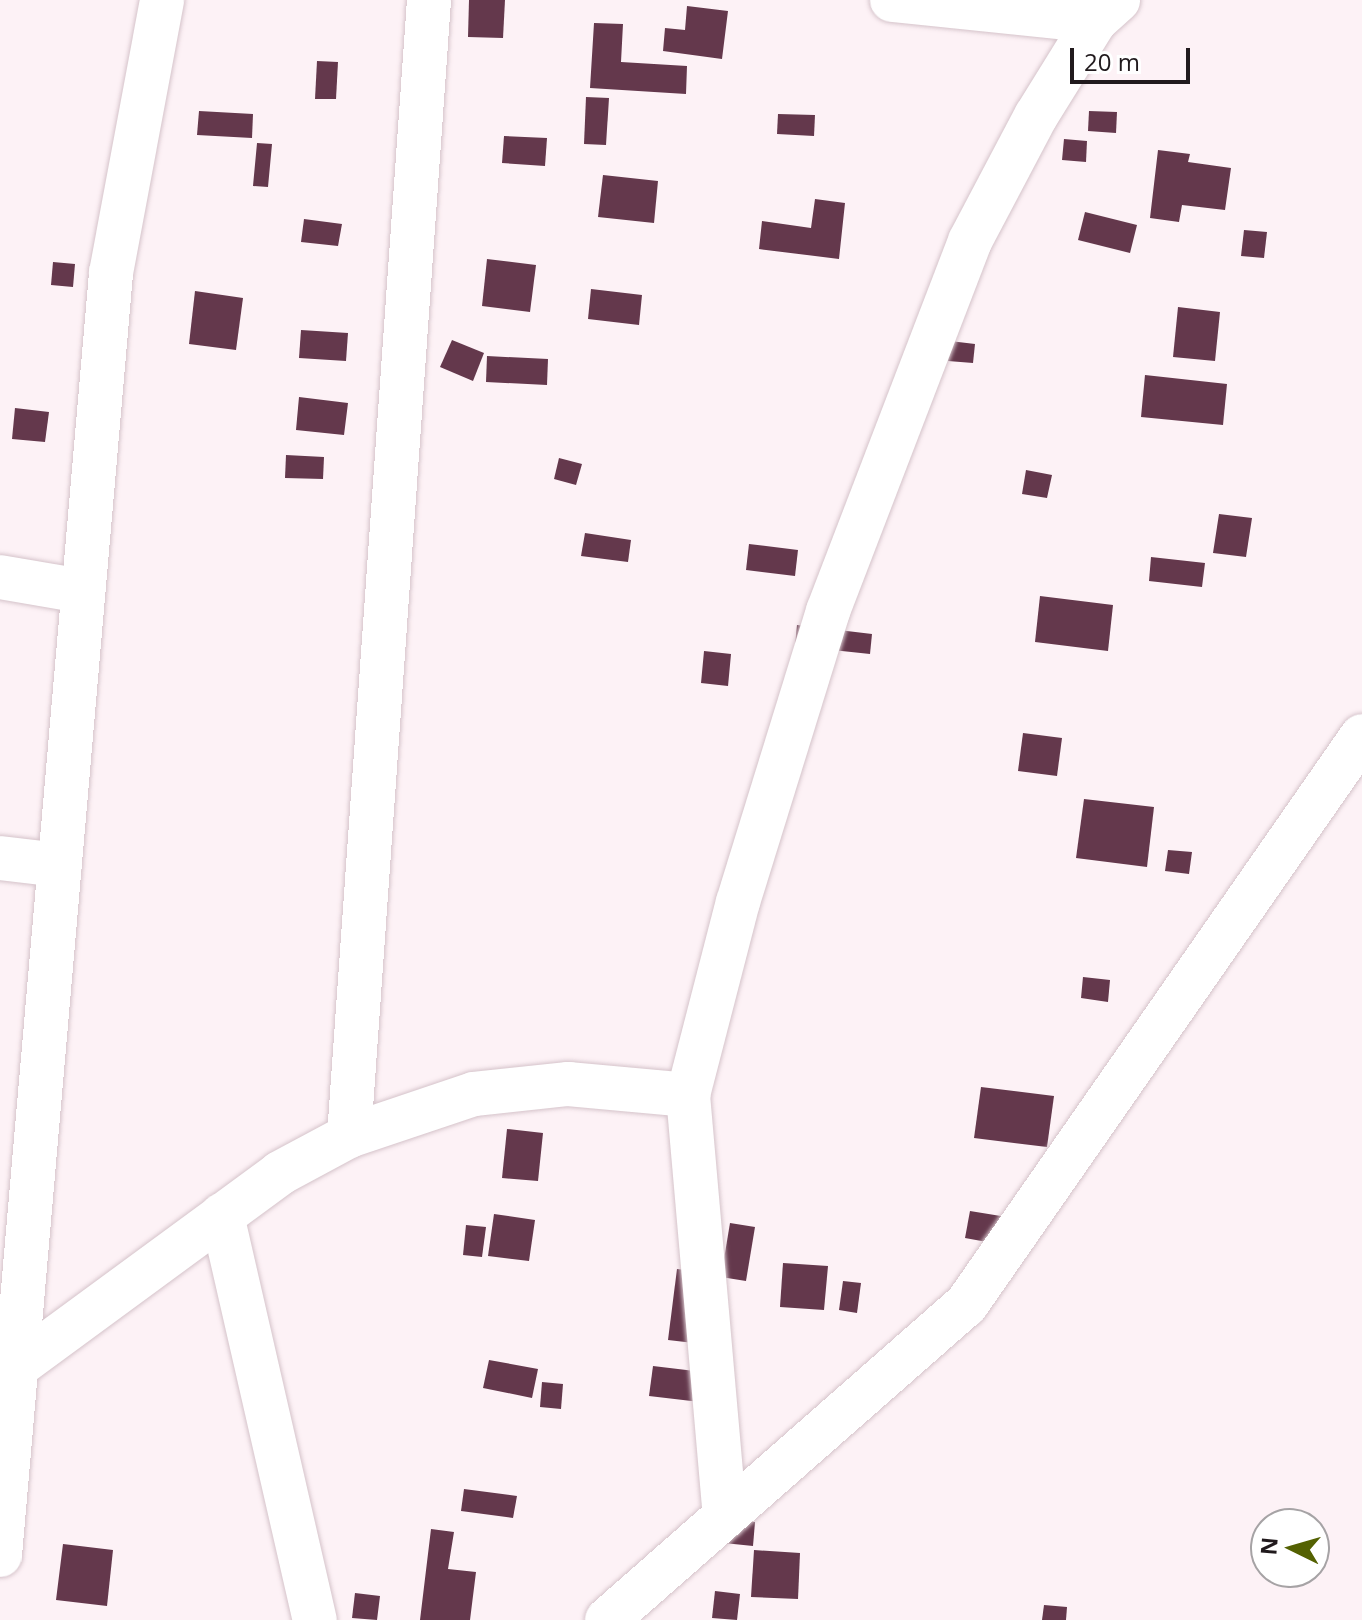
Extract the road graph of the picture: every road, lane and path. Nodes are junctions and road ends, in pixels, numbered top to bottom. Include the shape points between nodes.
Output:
1 (162, 0) edge
2 (429, 0) edge
3 (892, 0) edge
4 (1106, 11) edge
5 (0, 577) edge
6 (82, 591) junction
7 (1362, 736) edge
8 (0, 858) edge
9 (60, 865) junction
10 (688, 1095) junction
11 (349, 1136) junction
12 (222, 1215) junction
13 (10, 1365) edge
14 (725, 1516) junction
15 (0, 1555) edge
16 (315, 1620) edge
17 (607, 1620) edge

1 - 6 street via 111,273
2 - 11 street
3 - 4 street
4 - 10 street via 970,241 828,611 738,902
5 - 6 street
6 - 9 street
7 - 14 street via 966,1305
8 - 9 street
9 - 13 street
10 - 11 street via 568,1084 474,1094
10 - 14 street
11 - 12 street via 280,1173
12 - 13 street
12 - 16 street
13 - 15 street
14 - 17 street

